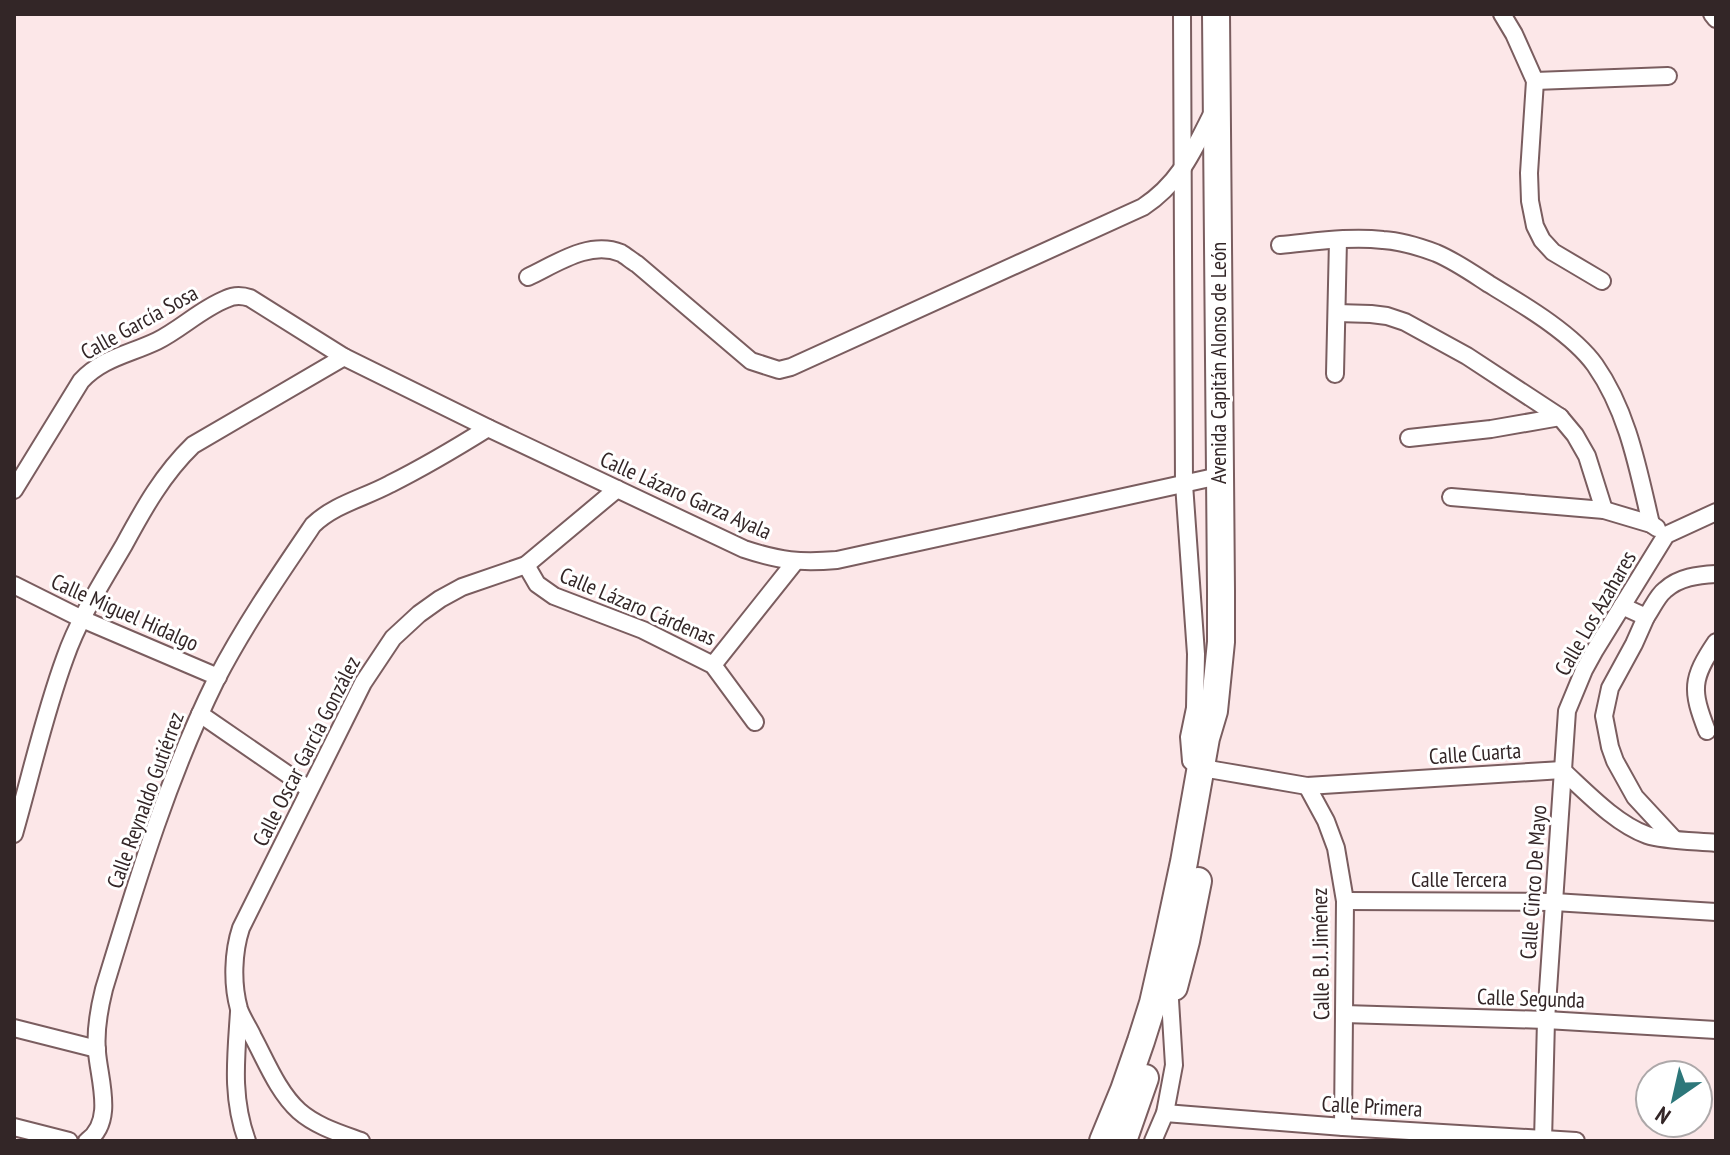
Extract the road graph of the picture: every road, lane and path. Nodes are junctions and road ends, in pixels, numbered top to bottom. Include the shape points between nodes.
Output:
1 (1182, 14) edge
2 (1216, 14) edge
3 (1502, 14) edge
4 (1668, 76) dead end
5 (1535, 81) junction
6 (1217, 106) junction
7 (1183, 170) junction
8 (1338, 240) junction
9 (1280, 245) dead end
10 (528, 277) dead end
11 (1602, 281) dead end
12 (250, 298) joint
13 (1337, 313) junction
14 (344, 357) junction
15 (1335, 374) dead end
16 (1560, 417) junction
17 (488, 428) junction
18 (1409, 438) dead end
19 (1219, 476) junction
20 (1184, 484) junction
21 (617, 489) junction
22 (14, 490) edge
23 (1451, 497) dead end
24 (1604, 510) junction
25 (1716, 512) edge
26 (1651, 524) junction
27 (1666, 535) junction
28 (795, 562) junction
29 (526, 565) junction
30 (1716, 574) edge
31 (14, 585) edge
32 (1622, 606) junction
33 (1646, 617) junction
34 (82, 619) junction
35 (1716, 642) edge
36 (713, 665) junction
37 (218, 677) junction
38 (200, 714) junction
39 (755, 722) dead end
40 (1707, 731) dead end
41 (1208, 768) junction
42 (1562, 770) junction
43 (1307, 786) junction
44 (309, 789) junction
45 (14, 834) edge
46 (1673, 838) junction
47 (1716, 843) edge
48 (1345, 901) junction
49 (1554, 902) junction
50 (1716, 912) edge
51 (1170, 1000) junction
52 (239, 1009) junction
53 (1344, 1014) junction
54 (1546, 1020) junction
55 (14, 1028) edge
56 (1716, 1030) edge
57 (97, 1049) junction
58 (1165, 1113) junction
59 (14, 1127) edge
60 (1343, 1127) junction
61 (1543, 1139) edge
62 (69, 1141) edge
63 (87, 1141) edge
64 (247, 1141) edge
65 (361, 1141) edge
66 (1103, 1141) edge
67 (1123, 1141) edge
68 (1153, 1141) edge
69 (1576, 1141) edge

1 - 7 street
2 - 6 main road, Avenida Capitán Alonso de León
3 - 5 street
4 - 5 street
5 - 11 street via 1529,173 1535,226 1553,252
6 - 7 street
6 - 19 main road, Avenida Capitán Alonso de León
7 - 10 street via 1143,207 779,370 751,361 621,253 589,250
7 - 20 street
8 - 9 street
8 - 13 street
8 - 26 street via 1383,240 1436,253 1522,304 1580,348 1621,412
12 - 14 street, Calle Lázaro Garza Ayala
12 - 22 street, Calle García Sosa via 227,298 158,341 88,373
13 - 15 street
13 - 16 street via 1405,322
14 - 17 street, Calle Lázaro Garza Ayala
14 - 34 street via 214,431 176,462 148,500
16 - 18 street
16 - 24 street via 1587,456
17 - 21 street, Calle Lázaro Garza Ayala
17 - 37 street, Calle Reynaldo Gutiérrez via 413,473 334,508 313,525
19 - 20 street, Calle Lázaro Garza Ayala
19 - 41 main road, Avenida Capitán Alonso de León via 1221,642 1206,738
20 - 28 street, Calle Lázaro Garza Ayala via 837,560
20 - 41 street via 1196,654 1191,761
21 - 28 street, Calle Lázaro Garza Ayala via 744,549
21 - 29 street, Calle Oscar García González
23 - 24 street
24 - 26 street
25 - 27 street
26 - 27 street
27 - 32 street, Calle Los Azahares
28 - 36 street, Calle Lázaro Cárdenas
29 - 36 street, Calle Lázaro Cárdenas via 537,584 554,596 643,630
29 - 44 street, Calle Oscar García González via 440,599 393,638 363,683
30 - 33 street via 1683,579 1664,590
31 - 34 street, Calle Miguel Hidalgo
32 - 33 street
32 - 42 street, Calle Los Azahares via 1567,711
33 - 46 street via 1610,688 1604,716 1615,761 1635,797
34 - 37 street, Calle Miguel Hidalgo
34 - 45 street via 55,688
35 - 40 street via 1696,682
36 - 39 street
37 - 38 street, Calle Reynaldo Gutiérrez
38 - 44 street
38 - 57 street, Calle Reynaldo Gutiérrez via 168,788 104,989
41 - 43 street, Calle Cuarta
41 - 51 main road, Avenida Capitán Alonso de León via 1201,864
41 - 66 main road, Avenida Capitán Alonso de León via 1153,1003
42 - 43 street, Calle Cuarta
42 - 46 street via 1632,828
42 - 49 street, Calle Cinco De Mayo
43 - 48 street, Calle B. J. Jiménez via 1336,848
44 - 52 street, Calle Oscar García González via 241,928 235,982
46 - 47 street
48 - 49 street, Calle Tercera
48 - 53 street, Calle B. J. Jiménez
49 - 50 street, Calle Tercera
49 - 54 street, Calle Cinco De Mayo
51 - 58 street via 1174,1065
51 - 67 main road, Avenida Capitán Alonso de León
52 - 64 street, Calle Oscar García González via 236,1093
52 - 65 street, Calle Oscar García González via 300,1112
53 - 54 street, Calle Segunda
53 - 60 street, Calle B. J. Jiménez
54 - 56 street, Calle Segunda
54 - 61 street, Calle Cinco De Mayo
55 - 57 street
57 - 63 street, Calle Reynaldo Gutiérrez via 104,1107 97,1132
58 - 60 street, Calle Primera
58 - 68 street
59 - 62 street
60 - 61 street, Calle Primera
61 - 69 street, Calle Primera

